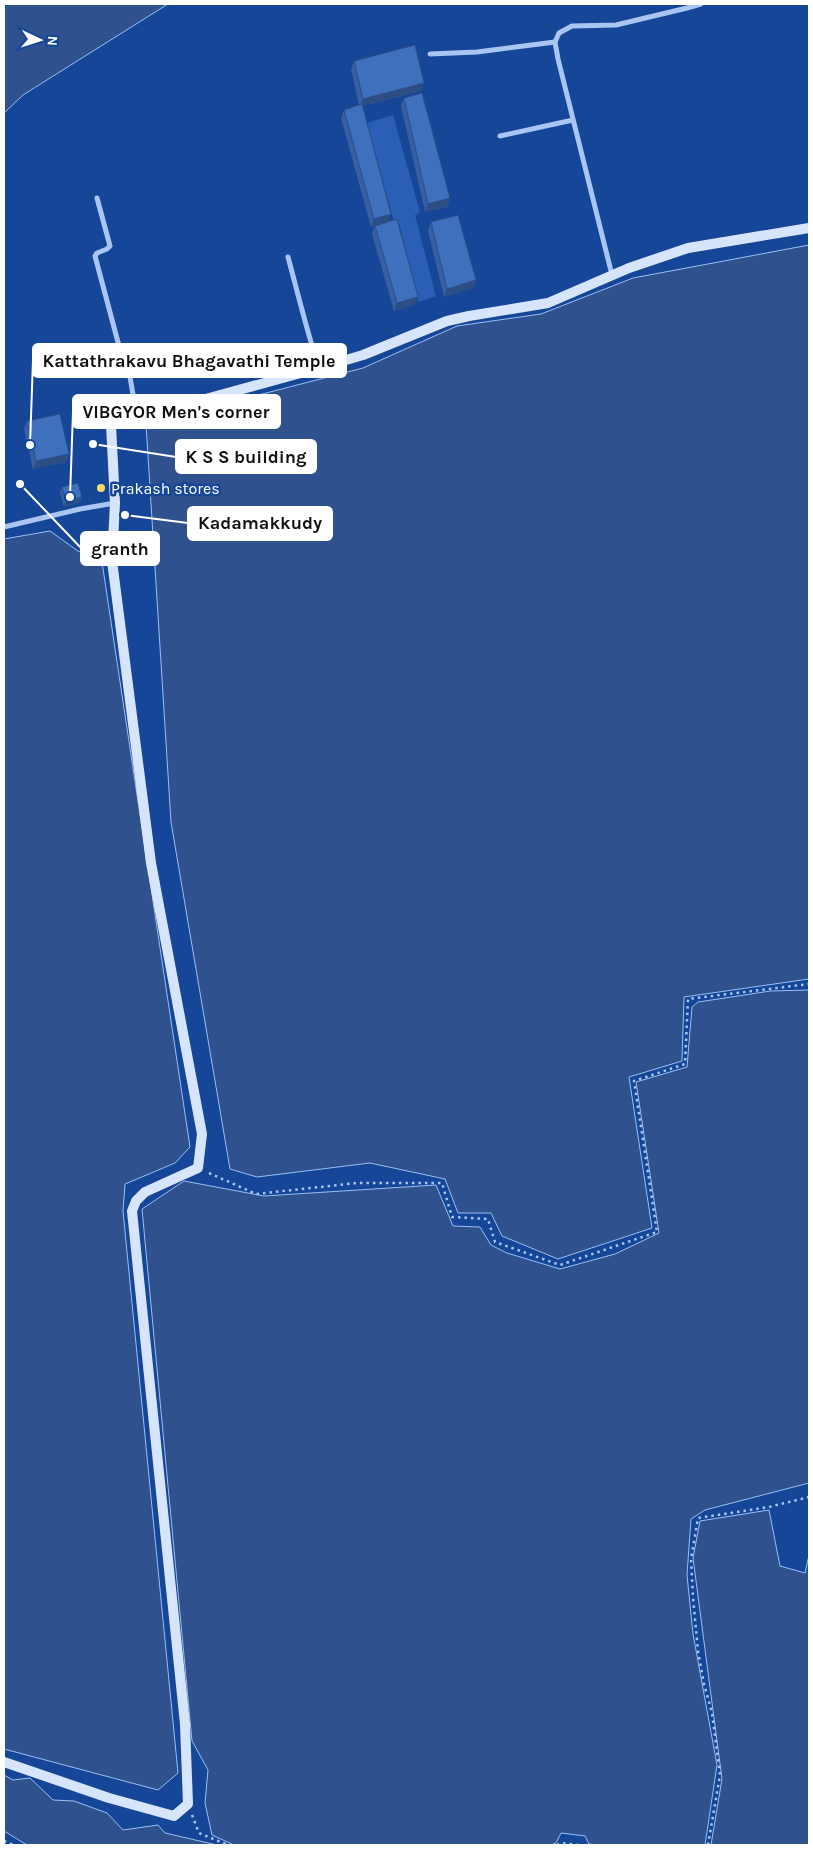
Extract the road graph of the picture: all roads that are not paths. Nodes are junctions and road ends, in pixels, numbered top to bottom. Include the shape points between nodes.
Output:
1 (701, 4) edge
2 (555, 42) junction
3 (430, 54) dead end
4 (573, 120) junction
5 (500, 136) dead end
6 (98, 198) dead end
7 (809, 228) edge
8 (288, 257) dead end
9 (612, 275) junction
10 (319, 368) junction
11 (137, 418) junction
12 (115, 503) junction
13 (4, 527) edge
14 (4, 1762) edge

1 - 2 street via 616,25 572,26 559,33
2 - 3 street via 477,52
2 - 4 street
4 - 5 street
4 - 9 street
6 - 11 street via 110,246 95,256 123,361 129,371
7 - 9 street via 688,248
8 - 10 street
9 - 10 street via 548,303 447,321
10 - 11 street
11 - 12 street via 112,425
12 - 13 street
12 - 14 street via 112,561 150,863 202,1134 198,1168 145,1192 132,1210 185,1724 188,1804 174,1816 109,1798

